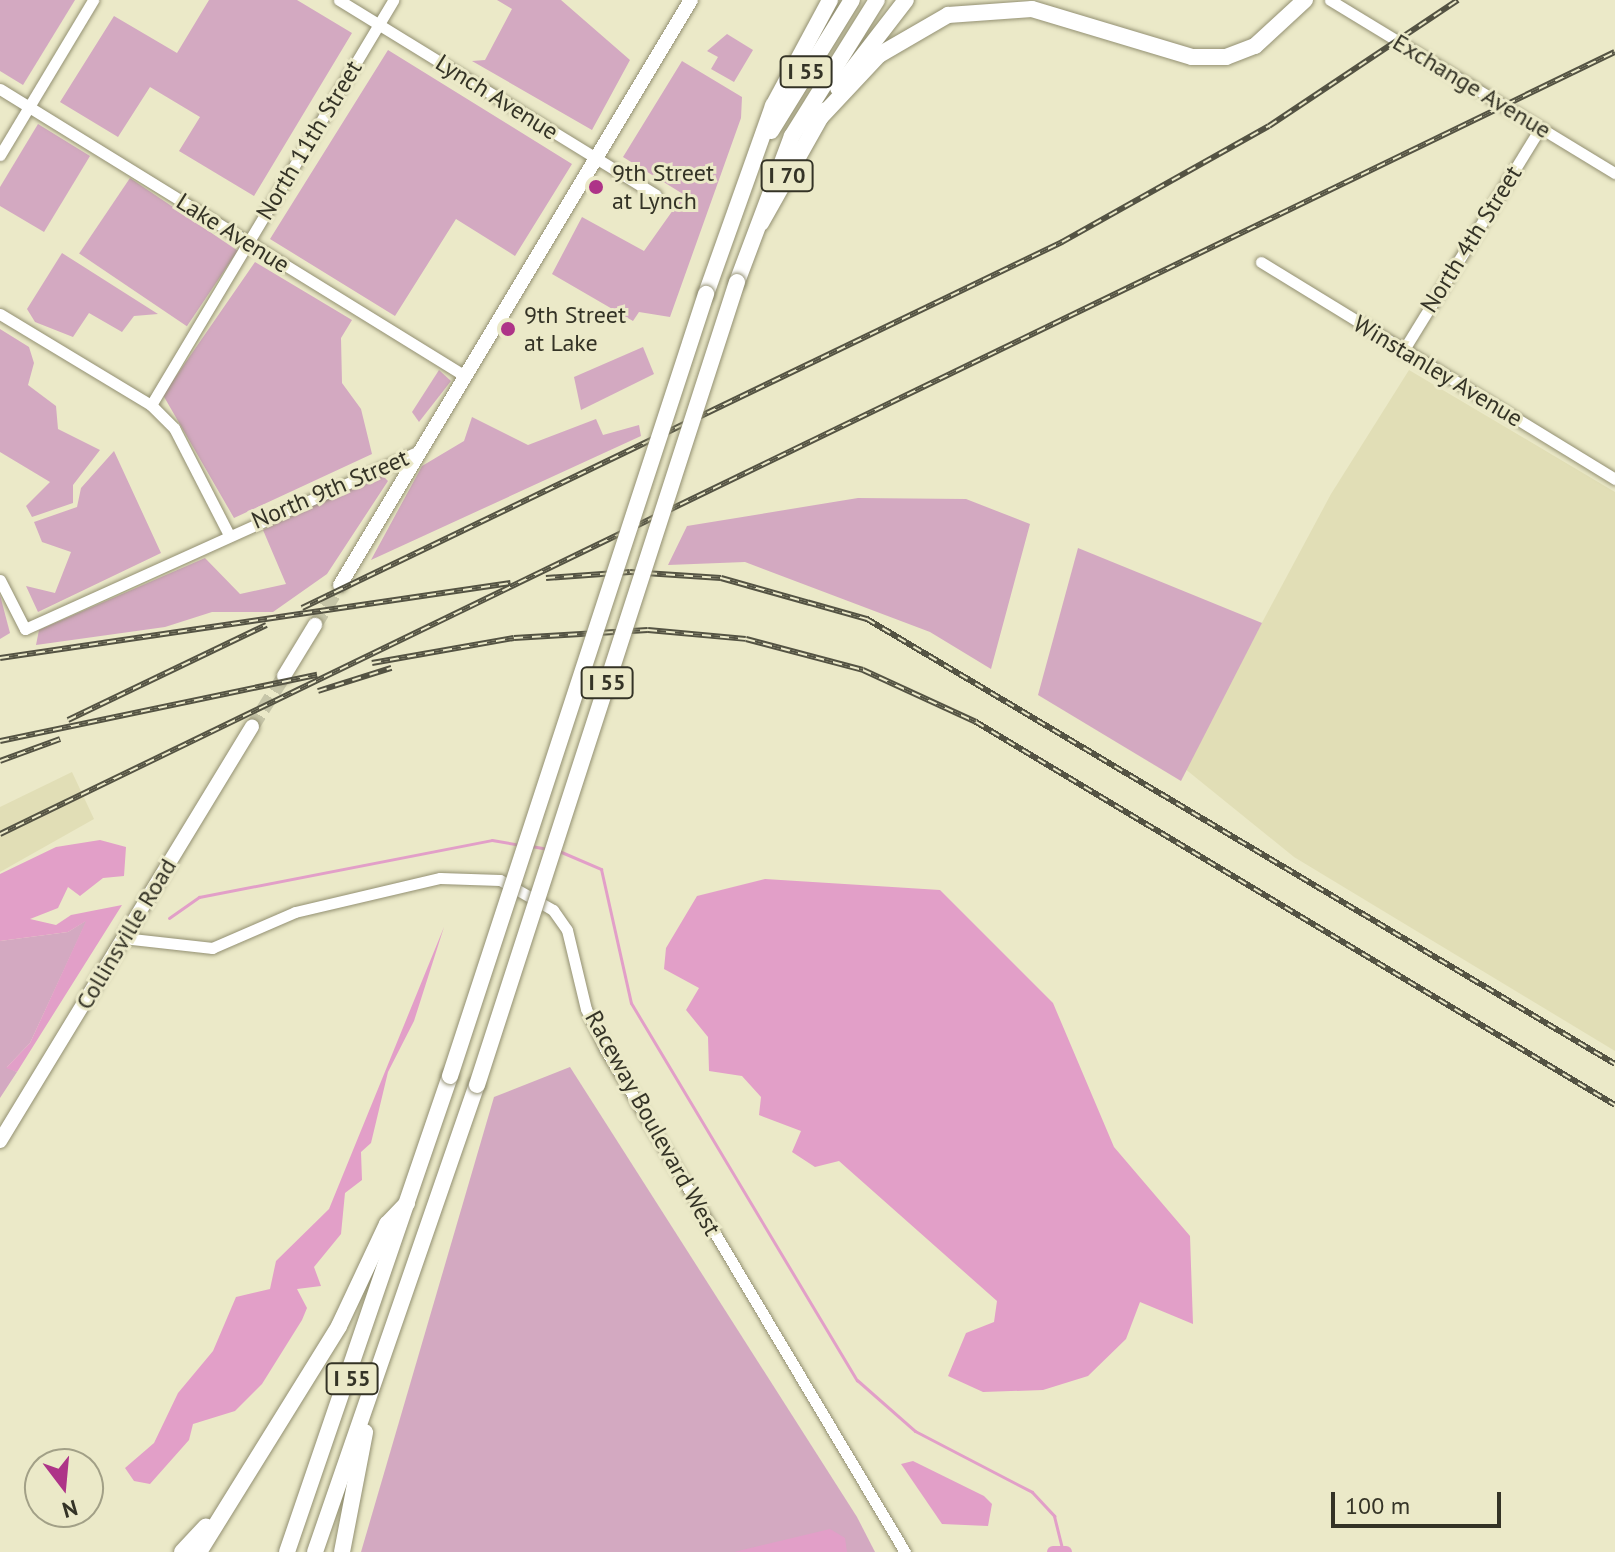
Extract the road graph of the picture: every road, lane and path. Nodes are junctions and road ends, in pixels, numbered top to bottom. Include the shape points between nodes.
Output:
1 (93, 0) edge
2 (339, 0) edge
3 (393, 0) edge
4 (691, 0) edge
5 (830, 0) edge
6 (852, 0) edge
7 (877, 0) edge
8 (906, 0) edge
9 (1305, 0) edge
10 (1330, 0) edge
11 (378, 24) junction
12 (0, 89) edge
13 (29, 107) junction
14 (818, 120) junction
15 (1540, 128) junction
16 (762, 144) junction
17 (0, 155) edge
18 (595, 157) junction
19 (1615, 173) edge
20 (656, 195) dead end
21 (755, 231) junction
22 (248, 242) junction
23 (1261, 262) dead end
24 (0, 314) edge
25 (1403, 351) junction
26 (465, 376) junction
27 (151, 405) junction
28 (419, 451) junction
29 (1615, 479) edge
30 (228, 533) junction
31 (0, 580) edge
32 (340, 585) tunnel mouth
33 (315, 625) tunnel mouth
34 (284, 676) tunnel mouth
35 (252, 727) tunnel mouth
36 (123, 938) junction
37 (0, 1141) edge
38 (408, 1202) junction
39 (365, 1411) junction
40 (235, 1496) junction
41 (182, 1552) edge
42 (199, 1552) edge
43 (287, 1552) edge
44 (315, 1552) edge
45 (342, 1552) edge
46 (905, 1552) edge

1 - 13 street
2 - 11 street, Lynch Avenue
3 - 11 street, North 11th Street
4 - 18 main road, North 9th Street
5 - 16 highway, I 70 via 773,106
6 - 16 highway, I 55
7 - 21 highway, I 55 via 792,136
8 - 14 highway, I 70
9 - 14 highway via 1255,46 1226,57 1192,57 1032,9 948,15 879,55
10 - 15 street, Exchange Avenue
11 - 18 street, Lynch Avenue
11 - 22 street, North 11th Street
12 - 13 street, Lake Avenue
13 - 17 street
13 - 22 street, Lake Avenue
14 - 21 highway, I 70
15 - 19 street, Exchange Avenue
15 - 25 street, North 4th Street
16 - 38 highway, I 55, bridge via 706,294
18 - 20 street, Lynch Avenue
18 - 26 main road, North 9th Street
21 - 39 highway, I 55, bridge via 477,1085
22 - 26 street, Lake Avenue
22 - 27 street, North 11th Street
23 - 25 street, Winstanley Avenue
24 - 27 street
25 - 29 street, Winstanley Avenue
26 - 28 main road, North 9th Street
27 - 30 street via 174,428
28 - 30 street, North 9th Street
28 - 32 main road
30 - 31 street, North 9th Street via 25,629
33 - 34 main road
35 - 36 main road, Collinsville Road
36 - 37 main road, Collinsville Road
36 - 46 street, Raceway Boulevard West via 212,948 295,912 440,878 500,880 553,910 567,930 586,1009 605,1049
38 - 40 highway via 387,1224 339,1326
38 - 43 highway, I 55
39 - 44 highway, I 55
39 - 45 highway
40 - 41 highway
40 - 42 highway

